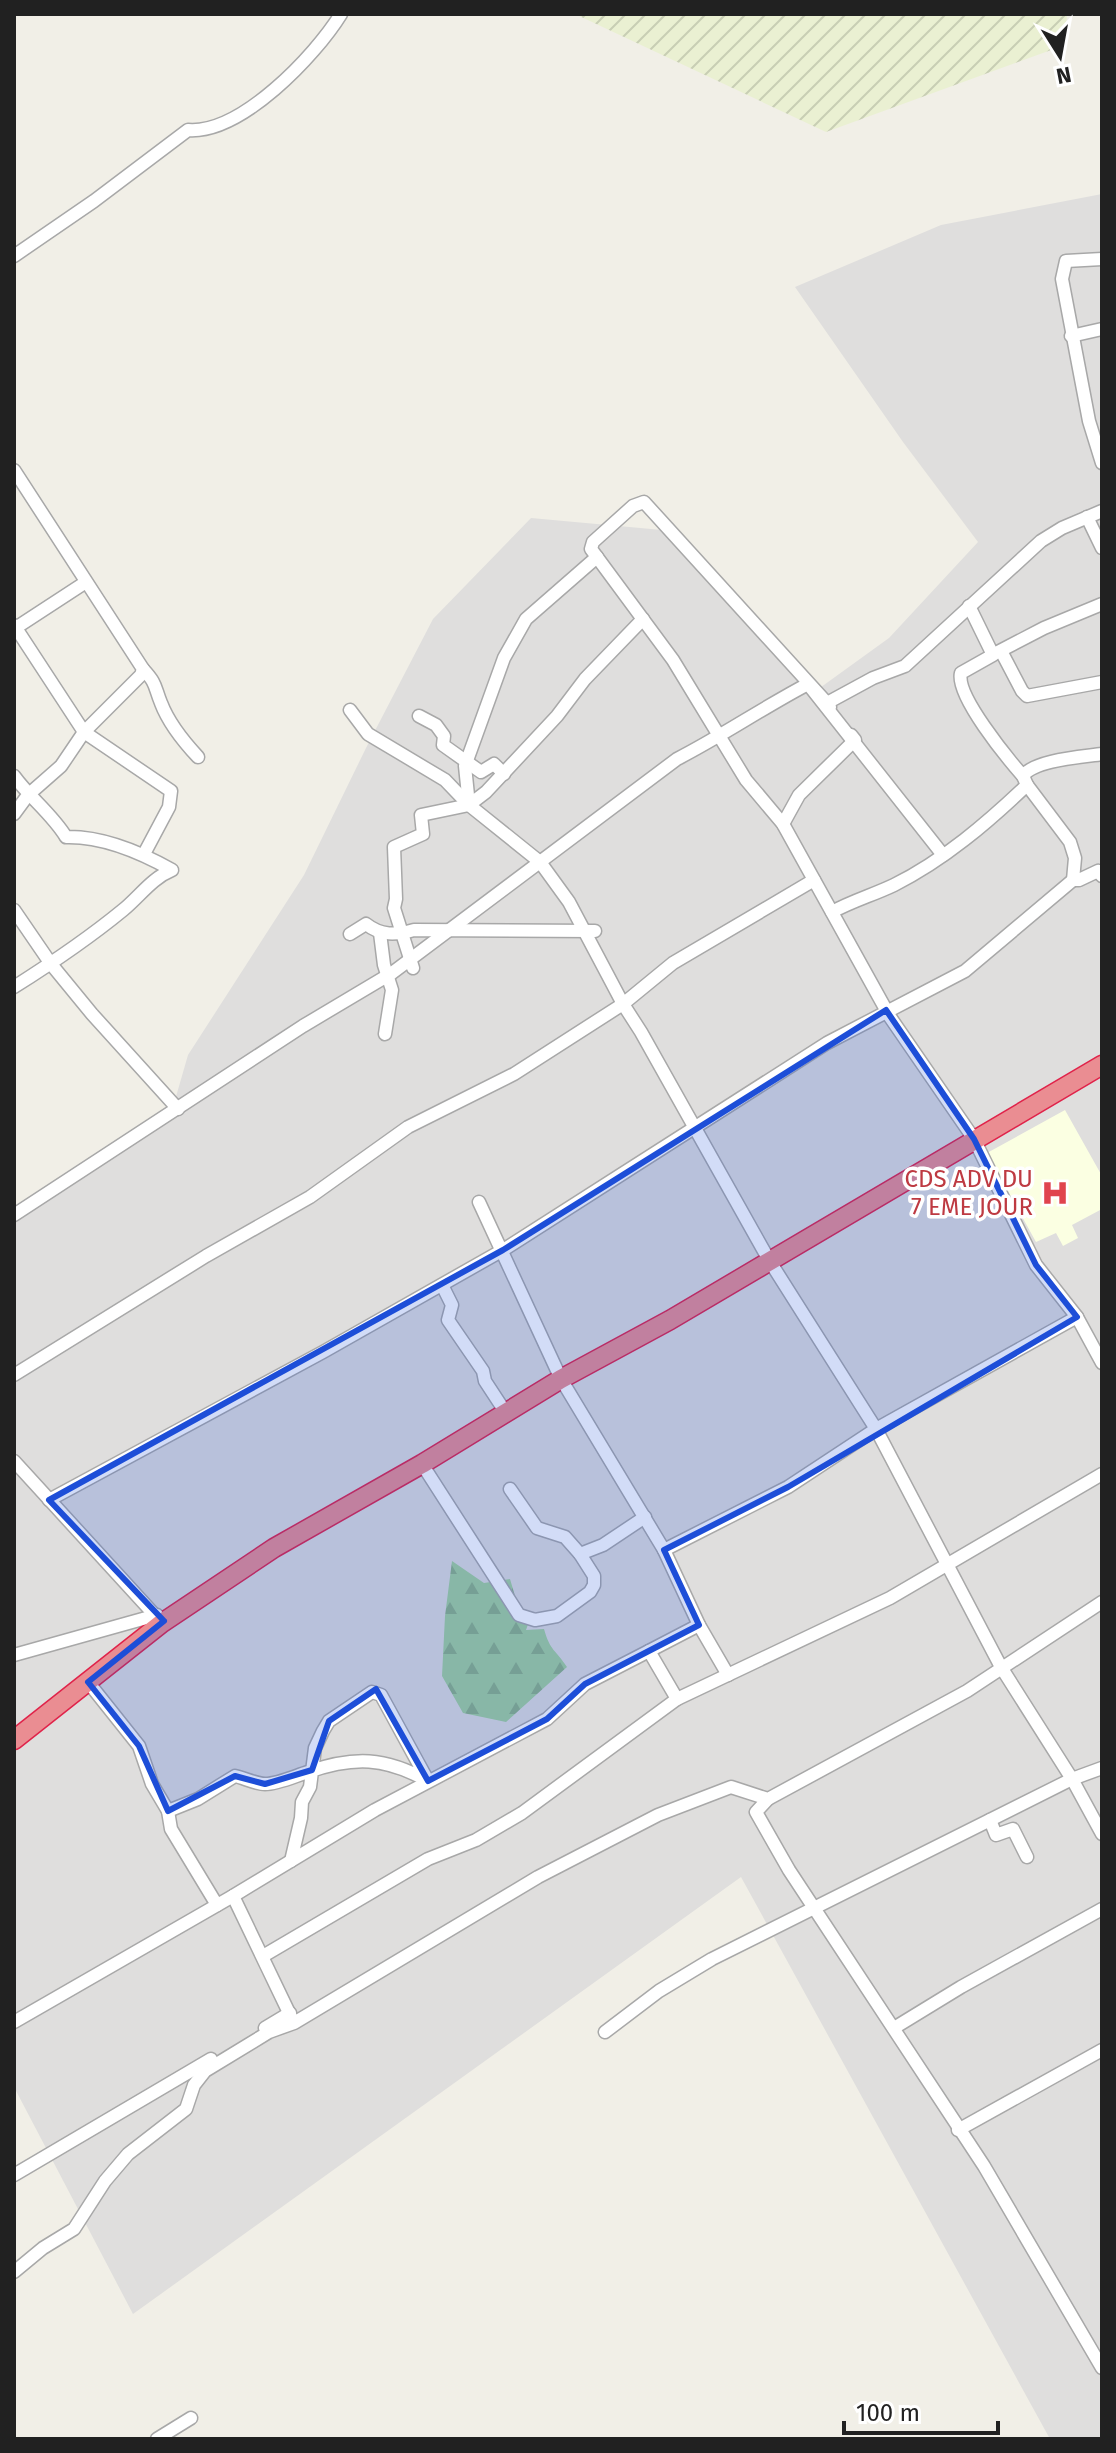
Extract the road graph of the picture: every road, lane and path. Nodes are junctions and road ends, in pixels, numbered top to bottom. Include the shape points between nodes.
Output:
1 (341, 14) edge
2 (14, 256) edge
3 (1102, 259) edge
4 (1102, 329) edge
5 (1071, 336) junction
6 (1102, 463) edge
7 (14, 470) edge
8 (1102, 511) edge
9 (1087, 517) junction
10 (1102, 548) edge
11 (597, 557) junction
12 (86, 582) junction
13 (1102, 604) edge
14 (969, 606) junction
15 (643, 619) junction
16 (15, 627) edge
17 (997, 653) junction
18 (143, 669) junction
19 (1102, 682) edge
20 (808, 684) junction
21 (827, 703) junction
22 (350, 710) dead end
23 (419, 716) dead end
24 (84, 732) junction
25 (720, 737) junction
26 (855, 740) junction
27 (1102, 754) edge
28 (198, 757) dead end
29 (466, 763) junction
30 (504, 774) junction
31 (14, 776) edge
32 (1025, 781) junction
33 (28, 795) junction
34 (469, 805) junction
35 (14, 814) edge
36 (783, 824) junction
37 (1074, 850) junction
38 (144, 854) junction
39 (943, 855) junction
40 (540, 862) junction
41 (1100, 874) edge
42 (814, 880) junction
43 (1073, 880) junction
44 (14, 910) edge
45 (832, 912) junction
46 (450, 931) junction
47 (590, 931) junction
48 (380, 933) junction
49 (350, 934) dead end
50 (402, 934) junction
51 (51, 964) junction
52 (412, 964) junction
53 (387, 976) junction
54 (14, 987) edge
55 (623, 1004) junction
56 (886, 1010) junction
57 (385, 1034) dead end
58 (1102, 1065) edge
59 (178, 1109) junction
60 (695, 1128) junction
61 (974, 1139) junction
62 (479, 1202) dead end
63 (14, 1215) edge
64 (503, 1250) junction
65 (769, 1260) junction
66 (442, 1285) junction
67 (1077, 1317) junction
68 (1102, 1363) edge
69 (14, 1375) edge
70 (561, 1379) junction
71 (506, 1413) junction
72 (876, 1429) junction
73 (14, 1461) edge
74 (422, 1464) junction
75 (1102, 1474) edge
76 (510, 1489) dead end
77 (49, 1500) junction
78 (645, 1517) junction
79 (664, 1550) junction
80 (580, 1554) junction
81 (948, 1564) junction
82 (1102, 1602) edge
83 (160, 1619) junction
84 (699, 1625) junction
85 (649, 1651) junction
86 (14, 1655) edge
87 (1001, 1667) junction
88 (728, 1675) junction
89 (88, 1682) junction
90 (677, 1699) junction
91 (14, 1740) edge
92 (1102, 1768) edge
93 (312, 1770) junction
94 (1072, 1779) junction
95 (428, 1781) junction
96 (768, 1799) junction
97 (168, 1811) junction
98 (990, 1820) junction
99 (1102, 1834) edge
100 (1027, 1857) dead end
101 (291, 1861) junction
102 (233, 1896) junction
103 (217, 1905) junction
104 (814, 1909) junction
105 (1102, 1909) edge
106 (263, 1956) junction
107 (292, 2018) junction
108 (14, 2022) edge
109 (894, 2028) junction
110 (605, 2032) dead end
111 (1102, 2050) edge
112 (958, 2130) junction
113 (14, 2175) edge
114 (14, 2272) edge
115 (1102, 2368) edge
116 (191, 2418) dead end
117 (157, 2439) edge

1 - 2 street via 305,62 262,98 204,131 188,130
3 - 5 street via 1066,261 1062,279
4 - 5 street
5 - 6 street
7 - 12 street
8 - 9 street
9 - 10 street
9 - 14 street via 1041,541
11 - 15 street
11 - 20 street via 593,542 644,502
11 - 29 street via 526,619 504,658
12 - 16 street
12 - 18 street
13 - 17 street
14 - 17 street
14 - 21 street via 905,666
15 - 25 street
15 - 30 street
16 - 24 street
17 - 19 street via 1027,696
17 - 32 street via 963,672 960,680
18 - 24 street
18 - 28 street via 156,683 180,738
20 - 21 street
20 - 25 street
20 - 26 street
21 - 26 street
22 - 34 street via 368,734 445,780
23 - 29 street via 436,725 443,745
24 - 33 street via 61,766
24 - 38 street via 171,791 169,807
25 - 36 street via 746,780
25 - 40 street via 677,759
26 - 36 street via 799,795
26 - 39 street
27 - 32 street via 1038,765 1028,770
29 - 30 street via 481,772 494,764
29 - 34 street
30 - 34 street
31 - 33 street
32 - 37 street
32 - 39 street via 984,825
33 - 35 street
33 - 38 street via 66,837 86,837
34 - 40 street
34 - 50 street via 421,815 423,834 394,847 394,908
36 - 42 street
37 - 41 street
37 - 43 street
38 - 51 street via 172,870 159,875 123,911
39 - 45 street
40 - 46 street
40 - 47 street
41 - 43 street
42 - 45 street
42 - 55 street via 673,963
43 - 56 street via 965,971
44 - 51 street
45 - 56 street
46 - 47 street
46 - 50 street
46 - 52 street
47 - 55 street
48 - 49 street via 366,924
48 - 50 street
48 - 53 street
50 - 52 street
51 - 54 street
51 - 59 street
52 - 53 street
53 - 57 street via 392,990
53 - 59 street
55 - 60 street
55 - 69 street via 514,1074 408,1127 310,1197
56 - 60 street
56 - 61 street
58 - 61 highway
59 - 63 street
60 - 64 street
60 - 65 street
61 - 65 highway
61 - 67 street via 1036,1265
62 - 64 street
64 - 66 street
64 - 70 street
65 - 70 highway
65 - 72 street
66 - 71 street via 452,1305 448,1320
66 - 77 street
67 - 68 street
67 - 72 street
70 - 71 highway
70 - 78 street
71 - 74 highway
72 - 79 street via 788,1487
72 - 81 street
73 - 77 street
74 - 80 street via 525,1619 557,1616 590,1592 594,1576
74 - 83 highway
75 - 81 street
76 - 80 street via 537,1528 565,1537
77 - 83 street
78 - 79 street
78 - 80 street
79 - 84 street
81 - 87 street
81 - 88 street via 890,1598
82 - 87 street
83 - 86 street
83 - 89 highway
84 - 85 street
84 - 88 street
85 - 90 street
85 - 95 street via 585,1684 547,1719
87 - 94 street
87 - 96 street via 967,1691
88 - 90 street
89 - 91 highway
89 - 97 street via 139,1746
90 - 106 street via 522,1813 476,1840 428,1859
92 - 94 street
93 - 95 street via 360,1760 398,1766
93 - 95 street via 315,1748 329,1721 372,1692 381,1695
93 - 97 street via 265,1784 235,1776
93 - 101 street
94 - 98 street
94 - 99 street
95 - 101 street
96 - 104 street via 756,1812
96 - 107 street via 731,1787 658,1815
97 - 103 street via 171,1829
98 - 100 street via 996,1835 1013,1829
98 - 104 street
101 - 102 street
102 - 103 street
102 - 106 street
103 - 108 street
104 - 109 street
104 - 110 street via 712,1959
105 - 109 street
106 - 107 street
107 - 113 street
107 - 114 street via 205,2071 186,2109 128,2154 74,2229
109 - 112 street
111 - 112 street
112 - 115 street
116 - 117 street

